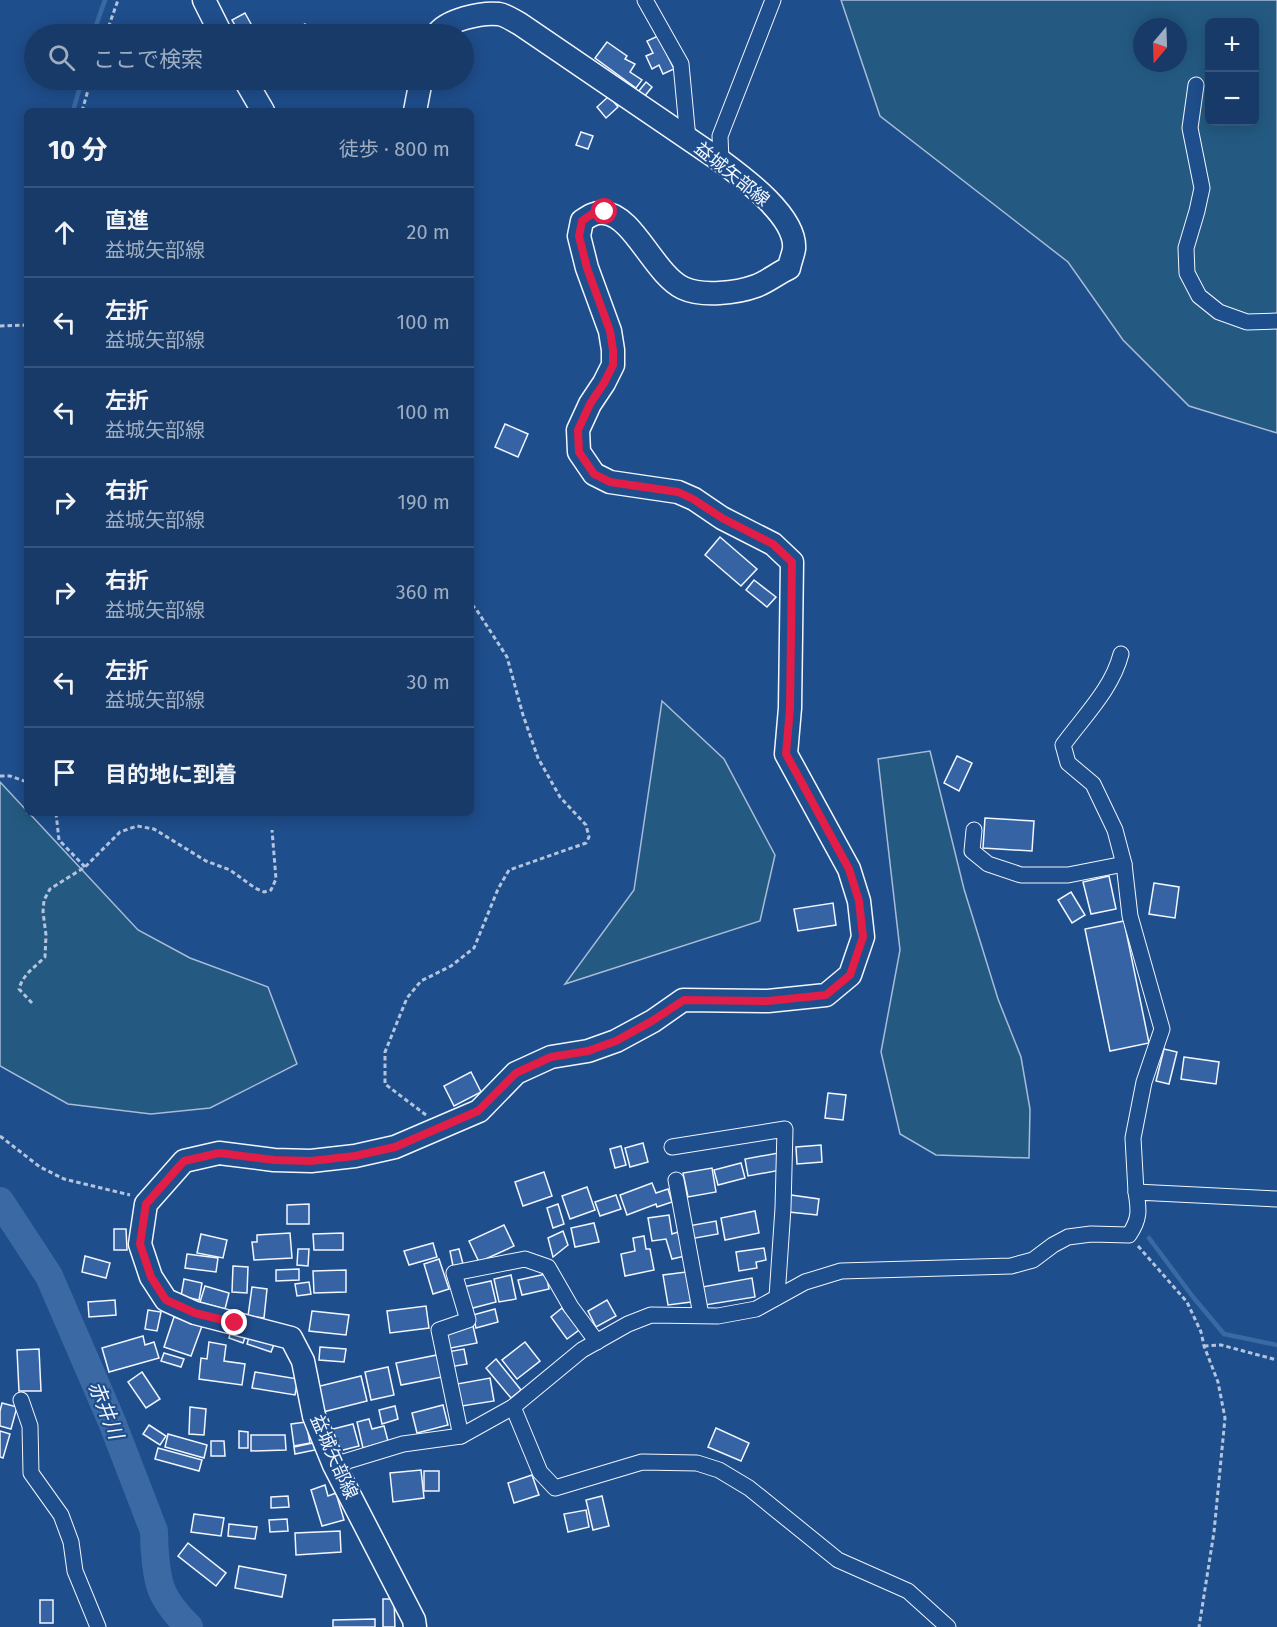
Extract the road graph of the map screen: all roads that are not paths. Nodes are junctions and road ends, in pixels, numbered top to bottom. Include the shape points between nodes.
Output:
1 (204, 0) edge
2 (645, 0) edge
3 (773, 0) edge
4 (216, 24) edge
5 (452, 24) edge
6 (1196, 85) dead end
7 (251, 90) edge
8 (419, 90) edge
9 (261, 108) edge
10 (416, 108) edge
11 (688, 139) junction
12 (720, 161) junction
13 (1277, 321) edge
14 (1121, 654) dead end
15 (974, 830) dead end
16 (1124, 864) junction
17 (672, 1147) dead end
18 (676, 1180) dead end
19 (1136, 1192) junction
20 (1277, 1199) edge
21 (777, 1297) junction
22 (701, 1315) junction
23 (597, 1342) junction
24 (21, 1400) dead end
25 (513, 1407) junction
26 (461, 1436) junction
27 (334, 1465) junction
28 (414, 1623) edge
29 (98, 1627) edge
30 (948, 1627) edge

1 - 4 main road
2 - 11 street via 681,64
3 - 12 street via 720,136
5 - 11 main road, 益城矢部線 via 473,15 500,14
6 - 13 street via 1190,129 1202,188 1186,248 1187,273 1199,296 1219,312 1247,322
7 - 9 main road
8 - 10 main road
11 - 12 main road, 益城矢部線
12 - 27 main road, 益城矢部線 via 768,200 789,227 794,248 789,268 756,286 706,294 683,288 666,276 621,220 605,212 582,221 579,236 610,331 613,365 578,430 579,452 594,474 610,482 678,492 773,544 792,562 786,754 849,869 859,901 863,937 850,975 826,995 768,1001 684,1000 616,1041 588,1051 551,1057 516,1073 478,1111 395,1147 311,1161 219,1153 184,1161 146,1204 140,1244 151,1277 166,1300 195,1313 291,1338 303,1361 314,1416
14 - 16 street via 1103,694 1063,746 1068,763 1093,784 1115,830
15 - 16 street via 972,851 988,864 1022,875 1068,875
16 - 19 street via 1130,916 1162,1029 1144,1082 1133,1138
17 - 21 street via 785,1129
18 - 22 street
19 - 20 street
19 - 21 street via 1139,1211 1129,1235 1068,1237 1033,1260 1011,1266 841,1271 805,1282
21 - 22 street via 756,1309
22 - 23 street via 651,1315
23 - 25 street
23 - 26 street via 548,1267 525,1259 454,1273 468,1320 439,1330
24 - 29 street via 30,1426 31,1473 61,1515 71,1542 75,1571
25 - 26 street
25 - 30 street via 540,1472 555,1488 642,1462 698,1463 719,1470 749,1488 838,1560 908,1591
26 - 27 street via 403,1444
27 - 28 main road, 益城矢部線

